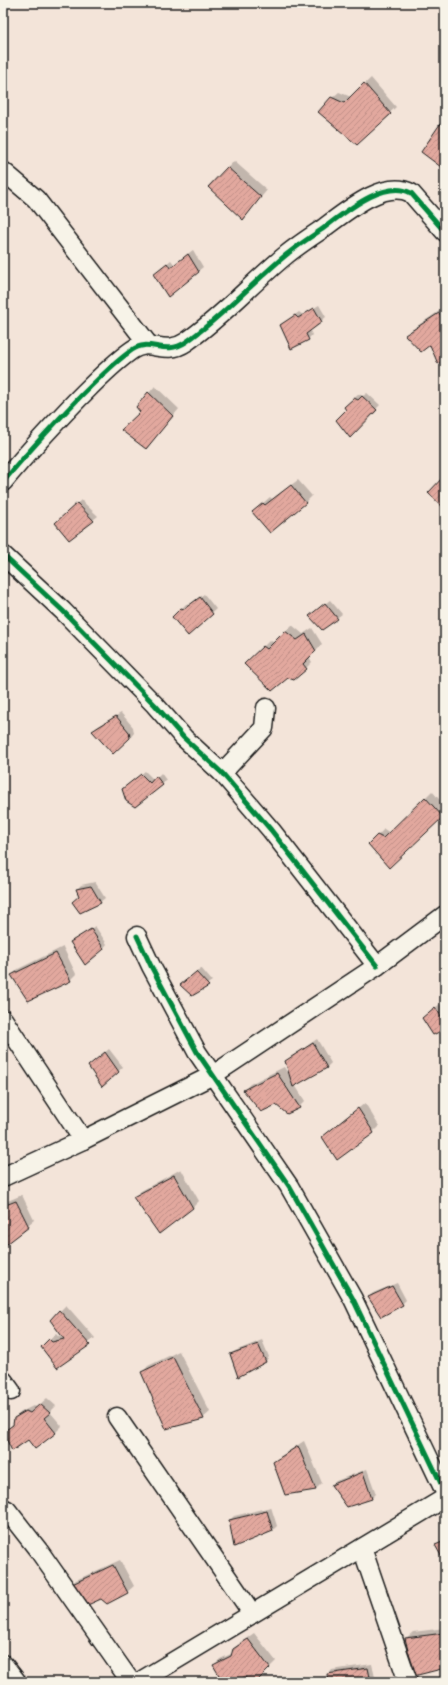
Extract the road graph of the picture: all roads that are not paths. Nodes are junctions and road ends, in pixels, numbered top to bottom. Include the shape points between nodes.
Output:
1 (3, 171) edge
2 (445, 232) edge
3 (148, 344) junction
4 (3, 482) edge
5 (3, 555) edge
6 (266, 708) dead end
7 (222, 773) junction
8 (445, 915) edge
9 (137, 936) dead end
10 (378, 966) junction
11 (3, 1019) edge
12 (213, 1076) junction
13 (83, 1140) junction
14 (3, 1177) edge
15 (117, 1417) dead end
16 (445, 1492) edge
17 (445, 1498) edge
18 (3, 1508) edge
19 (362, 1548) junction
20 (252, 1613) junction
21 (3, 1664) edge
22 (17, 1682) edge
23 (131, 1682) edge
24 (138, 1682) edge
25 (408, 1682) edge

1 - 3 street via 36,199
2 - 3 street via 404,189 382,192 363,201 287,254 222,313 185,342 175,348 161,348
3 - 4 street via 141,344 132,350 94,383 38,440
5 - 7 street via 63,611 184,738
6 - 7 street via 264,728
7 - 10 street via 271,830
8 - 10 street
9 - 12 street via 177,1017
10 - 12 street
11 - 13 street
12 - 13 street
12 - 16 street via 289,1186 353,1299
13 - 14 street
15 - 20 street
17 - 19 street
18 - 23 street via 39,1551
19 - 20 street
19 - 25 street
20 - 24 street
21 - 22 street

